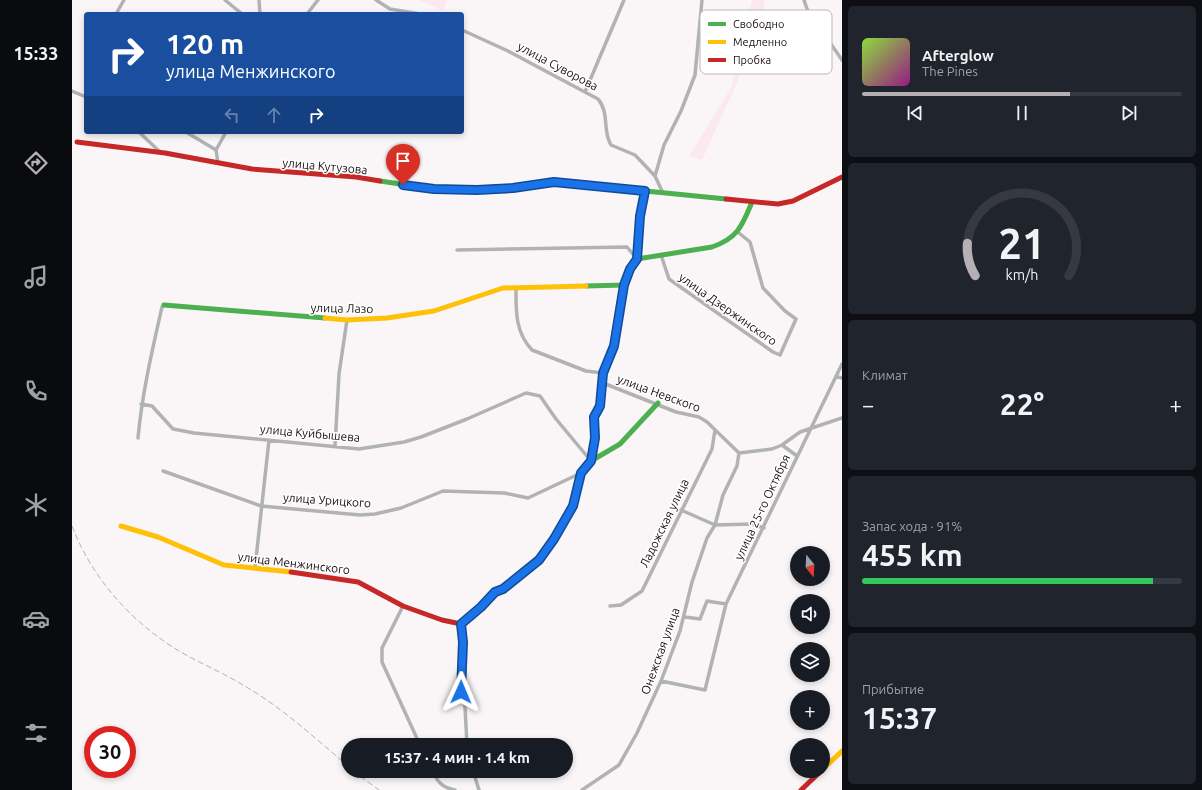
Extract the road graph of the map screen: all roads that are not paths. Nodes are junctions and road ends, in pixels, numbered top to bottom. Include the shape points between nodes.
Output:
1 (124, 0) edge
2 (225, 0) edge
3 (259, 0) edge
4 (318, 0) edge
5 (376, 0) edge
6 (624, 0) edge
7 (702, 0) edge
8 (804, 0) edge
9 (701, 10) edge
10 (808, 10) edge
11 (117, 12) edge
12 (240, 12) edge
13 (260, 12) edge
14 (309, 12) edge
15 (408, 12) edge
16 (700, 21) edge
17 (464, 31) edge
18 (832, 45) edge
19 (842, 60) edge
20 (72, 91) edge
21 (585, 92) junction
22 (84, 96) edge
23 (141, 134) edge
24 (189, 134) edge
25 (225, 134) edge
26 (77, 142) dead end
27 (216, 150) junction
28 (160, 152) junction
29 (218, 163) junction
30 (655, 176) junction
31 (842, 177) edge
32 (645, 191) junction
33 (663, 193) junction
34 (752, 202) junction
35 (739, 232) junction
36 (457, 250) dead end
37 (661, 254) junction
38 (637, 259) junction
39 (624, 285) junction
40 (516, 288) junction
41 (164, 306) joint
42 (347, 320) junction
43 (842, 364) edge
44 (603, 373) junction
45 (836, 376) junction
46 (842, 378) edge
47 (602, 383) junction
48 (141, 404) junction
49 (658, 404) junction
50 (842, 418) edge
51 (811, 428) junction
52 (715, 430) junction
53 (138, 438) dead end
54 (269, 440) junction
55 (782, 445) junction
56 (335, 446) junction
57 (738, 453) junction
58 (797, 456) junction
59 (591, 461) junction
60 (162, 471) dead end
61 (581, 473) junction
62 (261, 506) junction
63 (681, 510) junction
64 (715, 525) junction
65 (121, 526) dead end
66 (764, 528) junction
67 (255, 568) junction
68 (726, 604) junction
69 (403, 606) junction
70 (610, 606) dead end
71 (685, 616) junction
72 (461, 624) junction
73 (661, 681) junction
74 (417, 738) edge
75 (467, 738) edge
76 (842, 751) edge
77 (830, 762) edge
78 (436, 778) edge
79 (475, 778) edge
80 (814, 778) edge
81 (455, 790) edge
82 (479, 790) edge
83 (582, 790) edge
84 (801, 790) edge

1 - 11 street
2 - 12 street
3 - 13 street
4 - 14 street
5 - 15 street via 390,9
6 - 21 street
7 - 9 street
8 - 10 street
16 - 30 street via 695,75 664,145
17 - 21 street, улица Суворова
18 - 19 street
20 - 22 street
21 - 30 street, улица Суворова via 603,105 611,145 635,155
23 - 28 street
24 - 27 street
25 - 27 street
26 - 28 street, улица Кутузова
27 - 29 street
28 - 29 street, улица Кутузова
29 - 32 street, улица Кутузова via 434,189 513,188 554,182
30 - 33 street, улица Суворова
31 - 34 street via 789,202
32 - 33 street, улица Кутузова
32 - 38 street via 640,216
33 - 34 street, улица Кутузова
34 - 35 street
35 - 37 street via 724,244
35 - 37 street, улица Дзержинского via 750,242 763,288 796,319 780,355 668,279
36 - 38 street via 627,247
37 - 38 street
38 - 39 street
39 - 40 street, улица Лазо
39 - 44 street via 614,346
40 - 42 street, улица Лазо via 503,288 434,311 387,318
40 - 44 street via 518,328 532,350 586,371
41 - 42 street, улица Лазо
41 - 48 street, улица Лазо via 150,356
42 - 56 street
43 - 45 street, улица 25-го Октября
44 - 47 street
45 - 46 street
45 - 51 street, улица 25-го Октября
47 - 49 street, улица Невского
47 - 59 street via 600,406 594,417 595,438
48 - 53 street, улица Лазо
48 - 54 street, улица Куйбышева via 152,406 173,429
49 - 52 street, улица Невского via 676,412 699,417
49 - 59 street via 620,444
50 - 51 street
51 - 55 street via 800,432
51 - 58 street, улица 25-го Октября
52 - 57 street, улица Невского
52 - 63 street, Ладожская улица via 712,449
54 - 56 street, улица Куйбышева
54 - 62 street
55 - 57 street via 772,449
55 - 58 street
56 - 59 street, улица Куйбышева via 359,449 404,442 467,419 526,392 540,396
57 - 64 street, Онежская улица via 737,466 723,495
58 - 66 street, улица 25-го Октября
59 - 61 street
60 - 62 street, улица Урицкого
61 - 62 street, улица Урицкого via 528,498 504,493 443,491 401,508 375,514 360,515
61 - 72 street via 573,506 539,560 503,589 495,592
62 - 67 street
63 - 64 street
63 - 70 street, Ладожская улица via 642,591 621,605
64 - 66 street via 752,524
64 - 71 street, Онежская улица via 706,538 692,582
65 - 67 street, улица Менжинского via 158,536 224,565
66 - 68 street, улица 25-го Октября
67 - 69 street, улица Менжинского via 358,582
68 - 71 street via 706,601 700,619
68 - 73 street, улица 25-го Октября via 705,690
69 - 72 street, улица Менжинского
69 - 74 street via 382,648 382,662
71 - 73 street, Онежская улица
72 - 75 street via 461,692 465,707
73 - 83 street, Онежская улица via 619,765
76 - 77 street
78 - 81 street via 437,782
79 - 82 street
80 - 84 street

